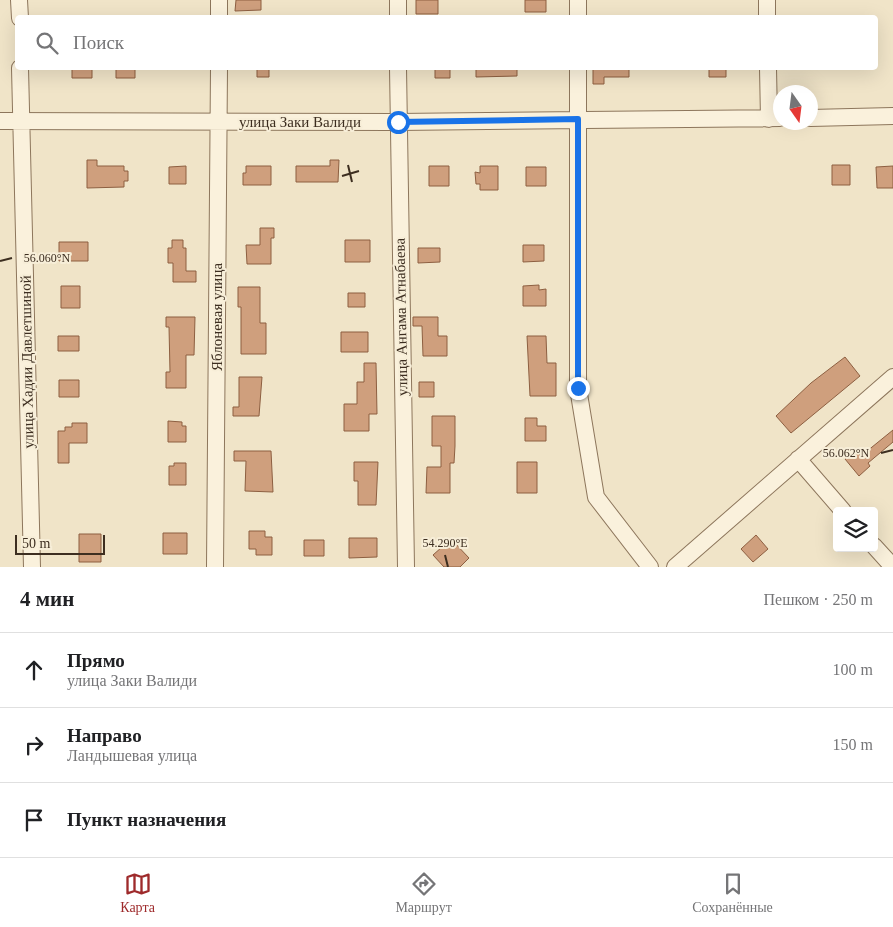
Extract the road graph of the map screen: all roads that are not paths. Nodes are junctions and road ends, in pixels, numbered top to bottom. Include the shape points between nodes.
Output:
1 (19, 0) edge
2 (219, 0) edge
3 (398, 0) edge
4 (578, 0) edge
5 (767, 0) edge
6 (20, 15) edge
7 (219, 15) edge
8 (398, 15) edge
9 (578, 15) edge
10 (767, 15) edge
11 (20, 70) edge
12 (219, 70) edge
13 (398, 70) edge
14 (578, 70) edge
15 (768, 70) edge
16 (773, 104) edge
17 (893, 116) edge
18 (818, 118) edge
19 (578, 119) junction
20 (773, 119) edge
21 (0, 121) edge
22 (20, 122) junction
23 (218, 122) junction
24 (398, 122) junction
25 (893, 377) edge
26 (798, 459) junction
27 (840, 507) edge
28 (878, 550) edge
29 (32, 567) edge
30 (215, 567) edge
31 (406, 567) edge
32 (650, 567) edge
33 (675, 567) edge
34 (893, 567) edge

1 - 6 street
2 - 7 street
3 - 8 street
4 - 9 street
5 - 10 street
11 - 22 street, улица Хадии Давлетшиной
12 - 23 street, Яблоневая улица
13 - 24 street, улица Ангама Атнабаева
14 - 19 street
15 - 16 street
17 - 18 street
19 - 20 street, улица Заки Валиди
19 - 24 street, улица Заки Валиди
19 - 32 street via 578,388 596,497
21 - 22 street, улица Заки Валиди
22 - 23 street, улица Заки Валиди
22 - 29 street, улица Хадии Давлетшиной
23 - 24 street, улица Заки Валиди
23 - 30 street, Яблоневая улица
24 - 31 street, улица Ангама Атнабаева
25 - 26 street
26 - 27 street
26 - 33 street
28 - 34 street

